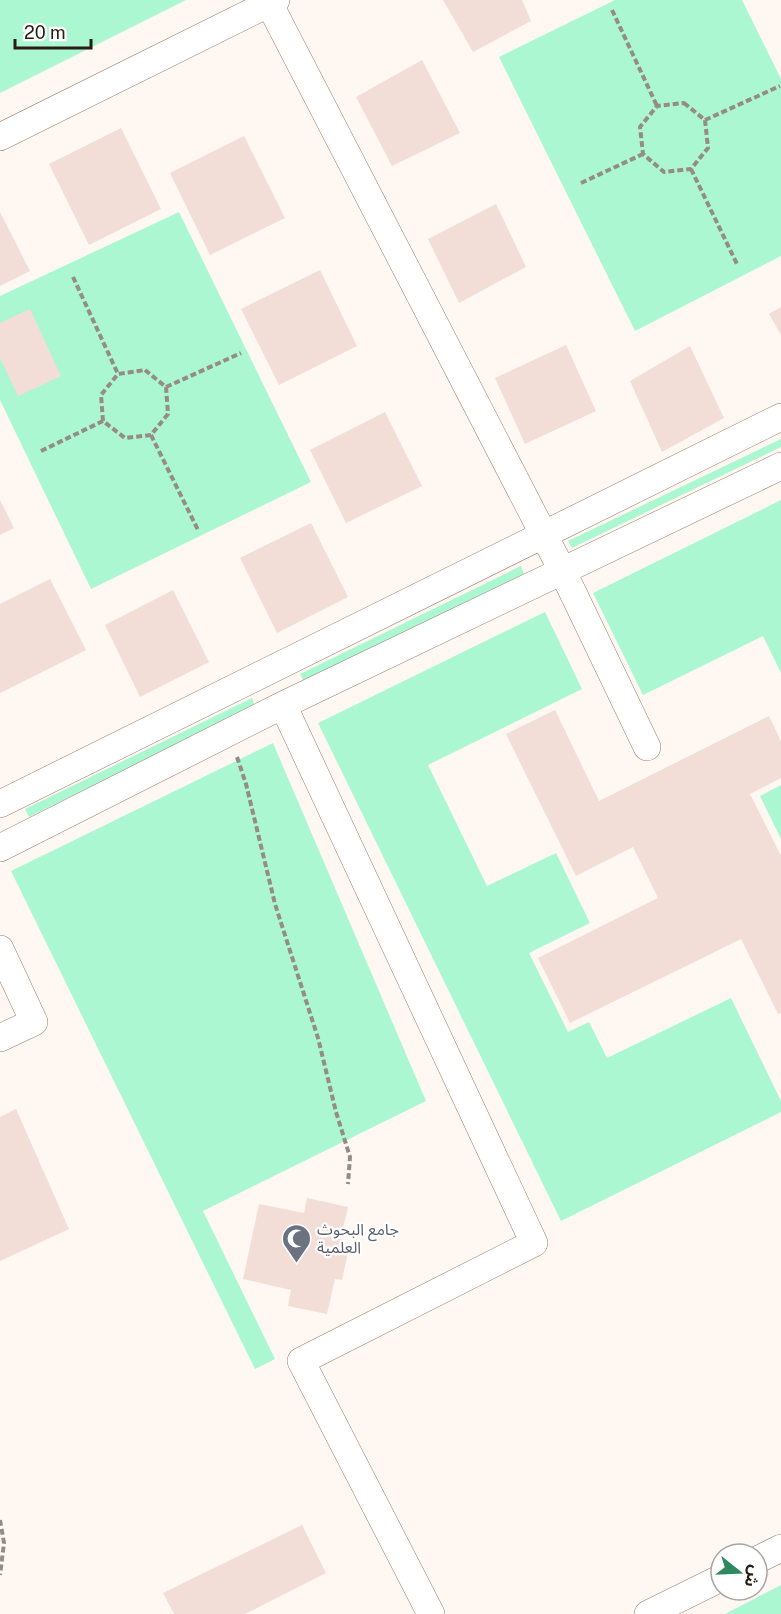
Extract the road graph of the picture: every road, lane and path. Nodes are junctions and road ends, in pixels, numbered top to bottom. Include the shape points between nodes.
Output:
1 (272, 2) edge
2 (612, 10) dead end
3 (780, 86) edge
4 (657, 106) junction
5 (705, 120) junction
6 (0, 137) edge
7 (643, 154) junction
8 (691, 169) junction
9 (581, 183) dead end
10 (737, 264) dead end
11 (73, 277) dead end
12 (241, 353) dead end
13 (118, 374) junction
14 (166, 387) junction
15 (781, 417) edge
16 (103, 421) junction
17 (151, 435) junction
18 (41, 451) dead end
19 (781, 466) edge
20 (198, 530) dead end
21 (544, 535) junction
22 (563, 572) junction
23 (284, 705) junction
24 (230, 733) junction
25 (647, 747) dead end
26 (0, 804) edge
27 (0, 816) edge
28 (6, 845) edge
29 (0, 949) edge
30 (0, 1038) edge
31 (348, 1184) dead end
32 (0, 1520) edge
33 (0, 1575) edge
34 (709, 1584) edge
35 (430, 1614) edge
36 (648, 1614) edge

1 - 6 street
1 - 21 street
2 - 4 path
3 - 5 path
4 - 5 path via 684,104
4 - 7 path via 640,128
5 - 8 path via 708,148
7 - 8 path via 664,171
7 - 9 path
8 - 10 path
11 - 13 path
12 - 14 path
13 - 14 path via 145,370
13 - 16 path via 101,395
14 - 17 path via 168,414
15 - 21 street
16 - 17 path via 125,438
16 - 18 path
17 - 20 path
19 - 22 street
21 - 22 street
21 - 26 street
22 - 23 street
22 - 25 street
23 - 24 street
23 - 35 street via 534,1243 301,1361
24 - 28 street
24 - 31 path via 275,904 350,1156
27 - 28 street
29 - 30 street via 34,1022
32 - 33 path via 4,1543
34 - 36 street

